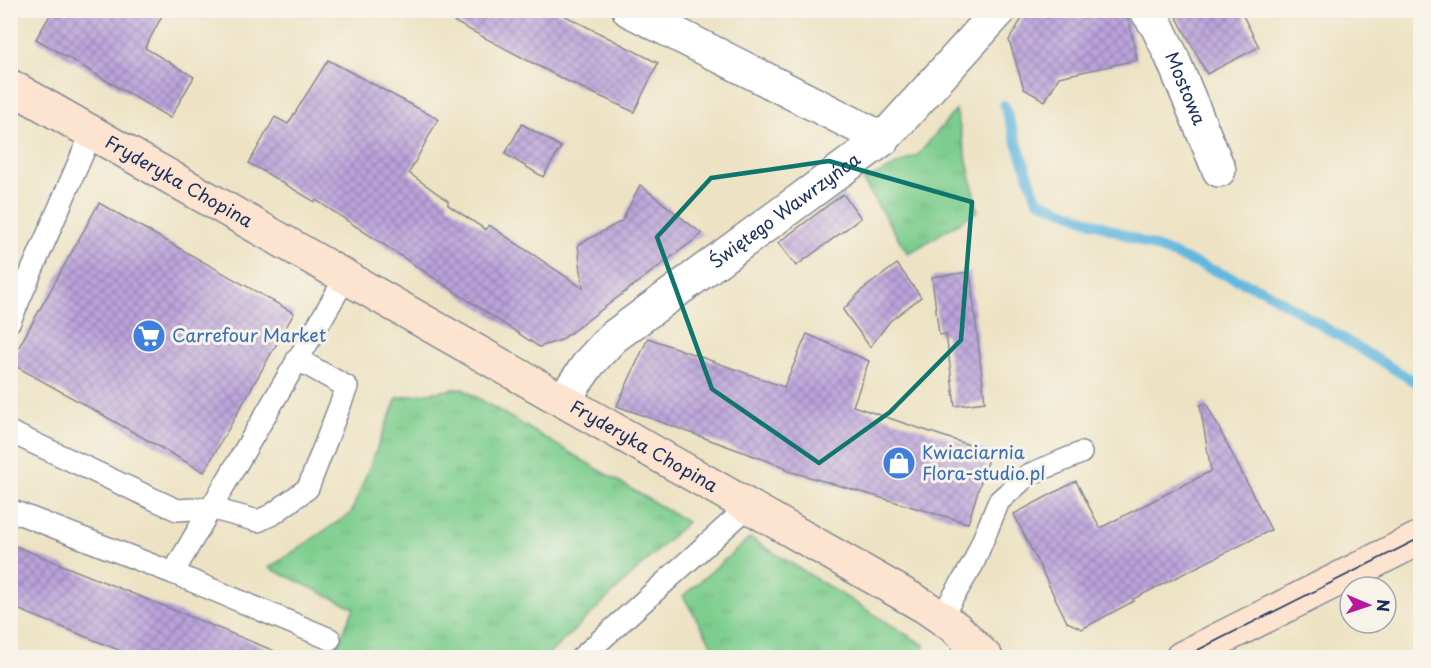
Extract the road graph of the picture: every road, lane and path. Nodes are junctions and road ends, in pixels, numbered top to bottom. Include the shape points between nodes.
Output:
1 (629, 10) edge
2 (1000, 10) edge
3 (1146, 10) edge
4 (10, 86) edge
5 (92, 132) junction
6 (883, 139) junction
7 (1219, 170) dead end
8 (345, 277) junction
9 (10, 321) edge
10 (297, 358) junction
11 (563, 400) junction
12 (10, 432) edge
13 (1081, 453) dead end
14 (749, 506) junction
15 (210, 508) junction
16 (10, 510) edge
17 (1420, 538) edge
18 (172, 573) junction
19 (941, 617) junction
20 (330, 639) dead end
21 (581, 657) edge
22 (986, 657) edge
23 (1182, 657) edge

1 - 6 street
2 - 6 street, Świętego Wawrzyńca
3 - 7 street, Mostowa via 1171,55
4 - 5 street, Fryderyka Chopina
5 - 8 street, Fryderyka Chopina
5 - 9 lane
6 - 11 street, Świętego Wawrzyńca via 612,338
8 - 10 lane
8 - 11 street, Fryderyka Chopina
10 - 15 lane
10 - 15 lane via 347,387 308,488 258,521
11 - 14 street, Fryderyka Chopina
12 - 15 lane via 177,510
13 - 19 lane via 1028,475 999,501 973,564
14 - 19 street, Fryderyka Chopina
14 - 21 lane
15 - 18 lane
16 - 18 lane
17 - 23 street
18 - 20 lane
19 - 22 street, Fryderyka Chopina

